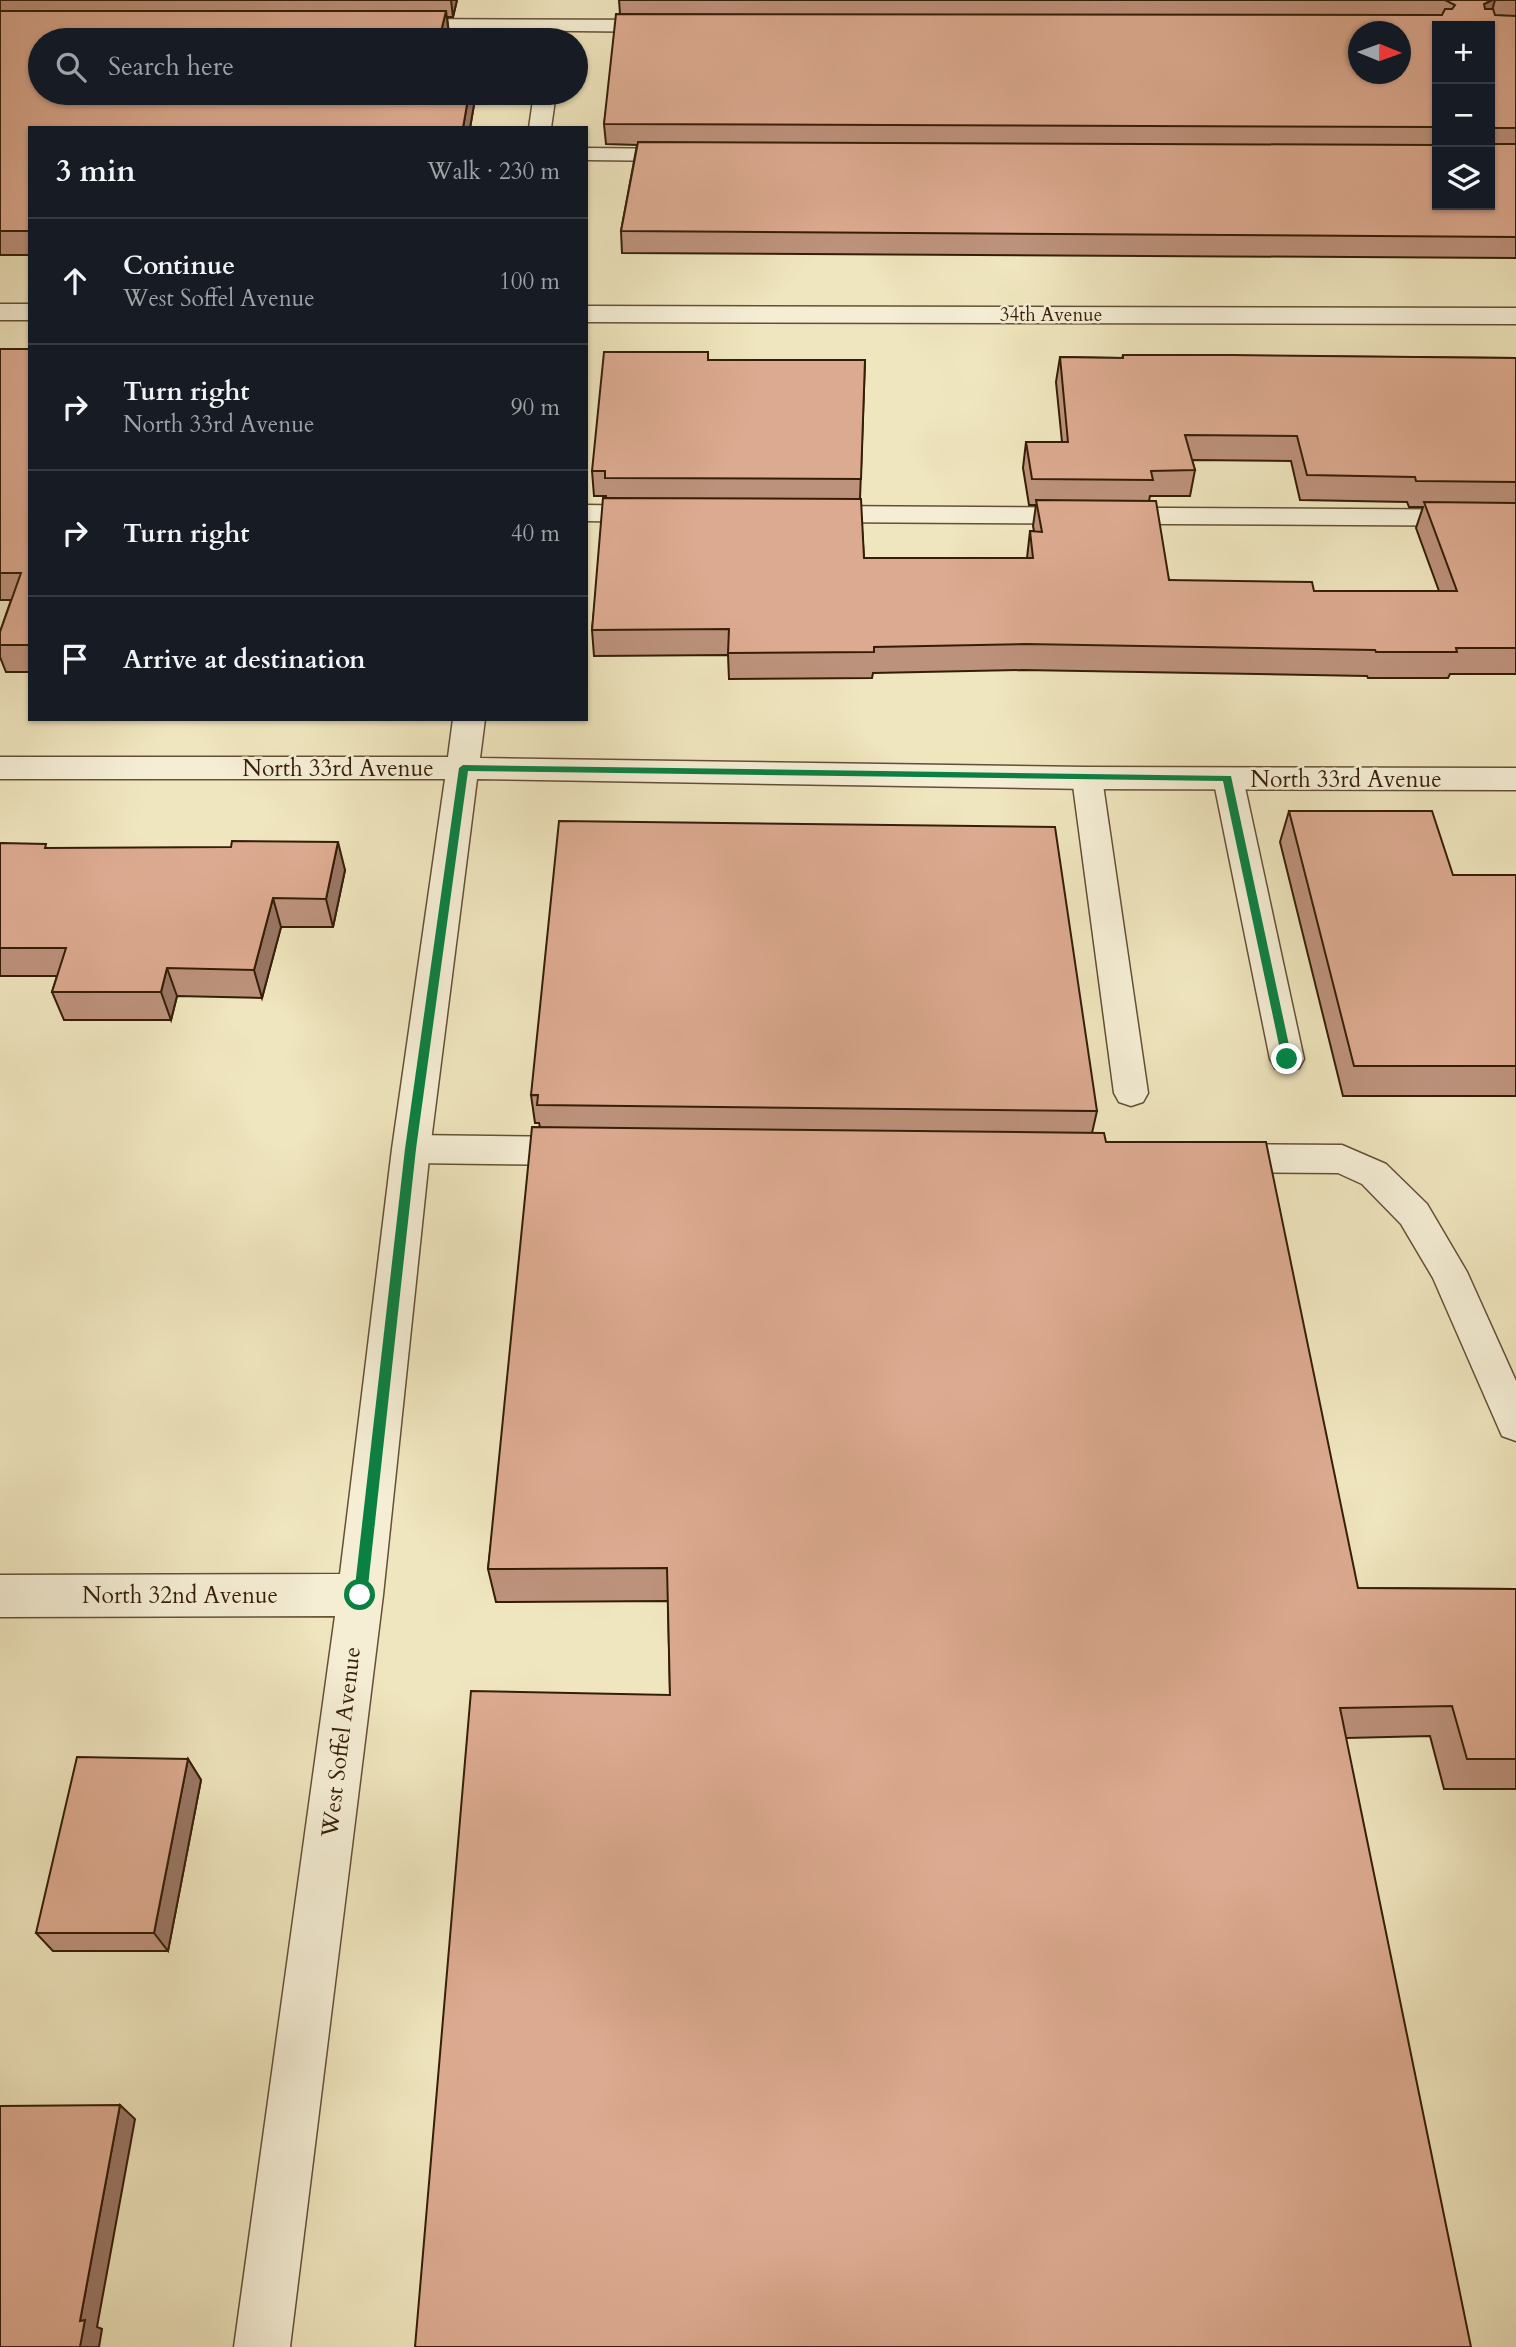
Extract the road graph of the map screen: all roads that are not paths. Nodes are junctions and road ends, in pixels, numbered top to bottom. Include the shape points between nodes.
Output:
1 (557, 0) edge
2 (373, 26) edge
3 (691, 26) edge
4 (424, 28) edge
5 (553, 28) edge
6 (588, 31) edge
7 (543, 105) edge
8 (540, 126) edge
9 (588, 154) edge
10 (698, 155) edge
11 (0, 312) edge
12 (28, 312) edge
13 (588, 314) edge
14 (1516, 317) edge
15 (588, 513) edge
16 (670, 514) edge
17 (794, 514) edge
18 (1516, 518) edge
19 (469, 721) edge
20 (0, 768) edge
21 (463, 768) junction
22 (1087, 778) junction
23 (1227, 778) junction
24 (1516, 779) edge
25 (1287, 1059) dead end
26 (1131, 1093) dead end
27 (411, 1149) junction
28 (605, 1151) edge
29 (1189, 1157) edge
30 (1516, 1424) edge
31 (360, 1595) junction
32 (0, 1596) edge
33 (262, 2347) edge

1 - 5 street
2 - 4 street
3 - 6 street
7 - 8 street
9 - 10 lane
11 - 12 street
13 - 14 street, 34th Avenue
15 - 16 lane
17 - 18 lane
19 - 21 street, West Soffel Avenue
20 - 21 street, North 33rd Avenue
21 - 22 street, North 33rd Avenue
21 - 27 street, West Soffel Avenue
22 - 23 street, North 33rd Avenue
22 - 26 lane
23 - 24 street, North 33rd Avenue
23 - 25 lane
27 - 28 lane
27 - 31 street, West Soffel Avenue
29 - 30 lane via 1342,1159 1374,1174 1414,1214 1449,1272
31 - 32 street, North 32nd Avenue
31 - 33 street, West Soffel Avenue

